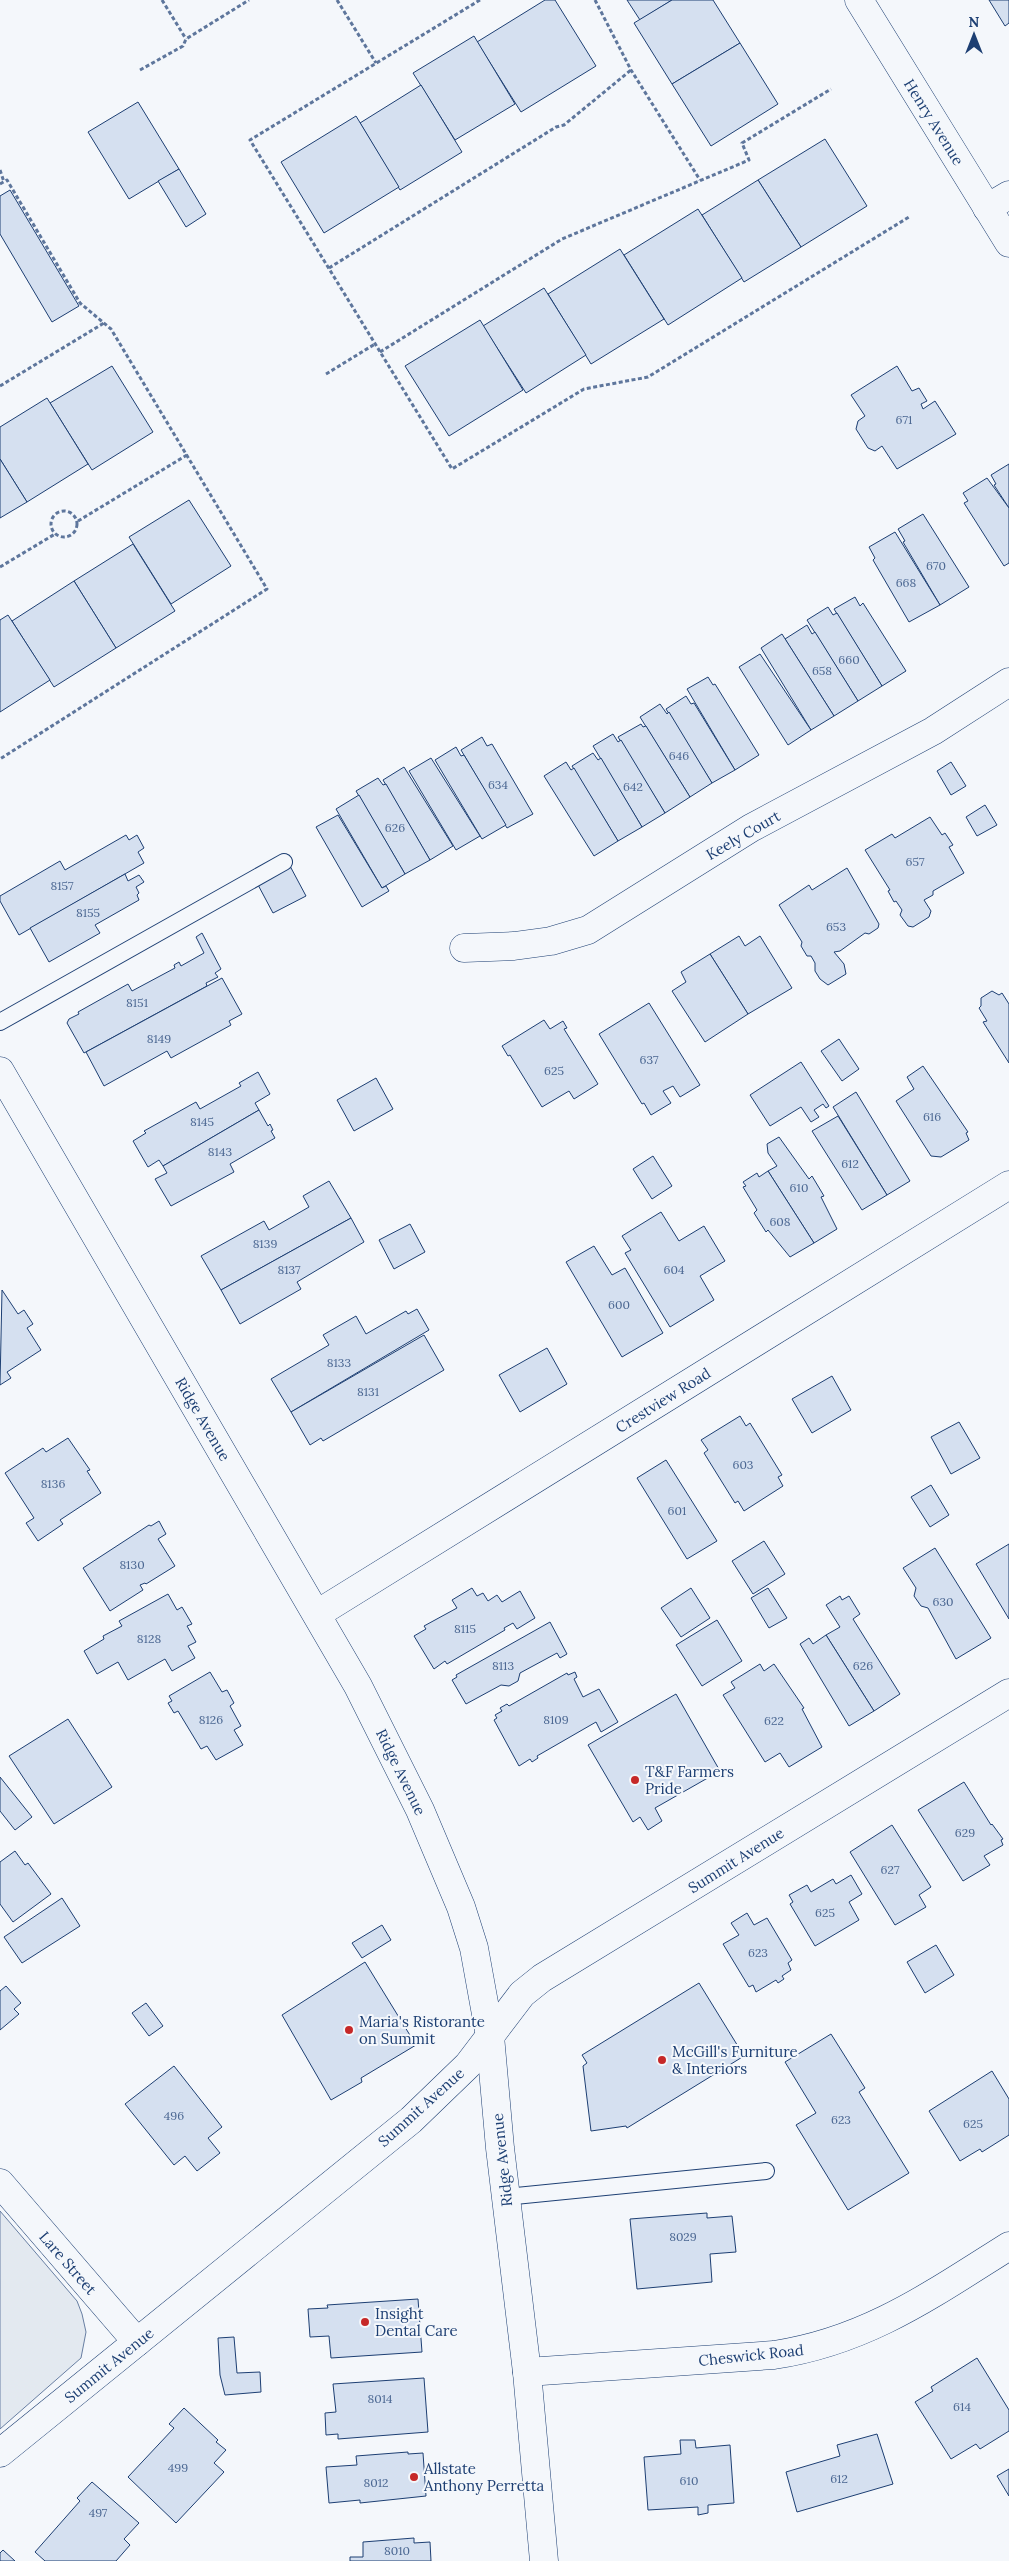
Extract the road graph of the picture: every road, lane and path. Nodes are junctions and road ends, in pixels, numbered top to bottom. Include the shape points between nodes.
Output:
1 (162, 0) edge
2 (250, 0) edge
3 (337, 0) edge
4 (480, 0) edge
5 (595, 0) edge
6 (859, 0) edge
7 (186, 39) junction
8 (376, 63) junction
9 (140, 70) dead end
10 (631, 70) junction
11 (831, 89) dead end
12 (0, 170) edge
13 (700, 180) junction
14 (2, 183) edge
15 (998, 202) edge
16 (910, 217) dead end
17 (1009, 243) edge
18 (328, 268) junction
19 (104, 323) junction
20 (375, 344) junction
21 (380, 352) junction
22 (326, 374) dead end
23 (0, 386) edge
24 (186, 455) junction
25 (78, 521) junction
26 (55, 534) junction
27 (0, 566) edge
28 (1009, 682) edge
29 (0, 759) edge
30 (284, 862) dead end
31 (464, 948) dead end
32 (0, 1022) edge
33 (0, 1071) edge
34 (1009, 1185) edge
35 (316, 1614) junction
36 (1009, 1693) edge
37 (490, 2036) junction
38 (766, 2171) dead end
39 (0, 2183) edge
40 (506, 2197) junction
41 (1009, 2246) edge
42 (137, 2342) junction
43 (527, 2372) junction
44 (0, 2453) edge
45 (544, 2561) edge

1 - 7 path
2 - 7 path
3 - 8 path
4 - 8 path
5 - 10 path
6 - 15 street, Henry Avenue
7 - 9 path via 183,46
8 - 18 path via 250,140
10 - 13 path
10 - 18 path via 564,125
11 - 13 path via 742,143 749,160
12 - 14 path
13 - 21 path via 562,239
14 - 19 path via 7,180 80,303
15 - 17 street, Henry Avenue
16 - 21 path via 648,377 584,389 452,469
18 - 20 path
19 - 23 path
19 - 24 path via 111,329
20 - 21 path
20 - 22 path
24 - 25 path
24 - 29 path via 267,589
25 - 26 path via 71,536 62,538
25 - 26 path via 66,510 57,511 50,526
26 - 27 path
28 - 31 street, Keely Court via 933,731 751,828 588,930 551,941
30 - 32 lane
33 - 35 street, Ridge Avenue
34 - 35 street, Crestview Road
35 - 37 street, Ridge Avenue via 390,1746 445,1865 474,1948
36 - 37 street, Summit Avenue via 542,1978 522,1994
37 - 40 street, Ridge Avenue
37 - 42 street, Summit Avenue via 468,2065 410,2120
38 - 40 lane
39 - 42 street, Lare Street
40 - 43 street, Ridge Avenue
41 - 43 street, Cheswick Road via 900,2314 808,2350
42 - 44 street, Summit Avenue
43 - 45 street, Ridge Avenue

